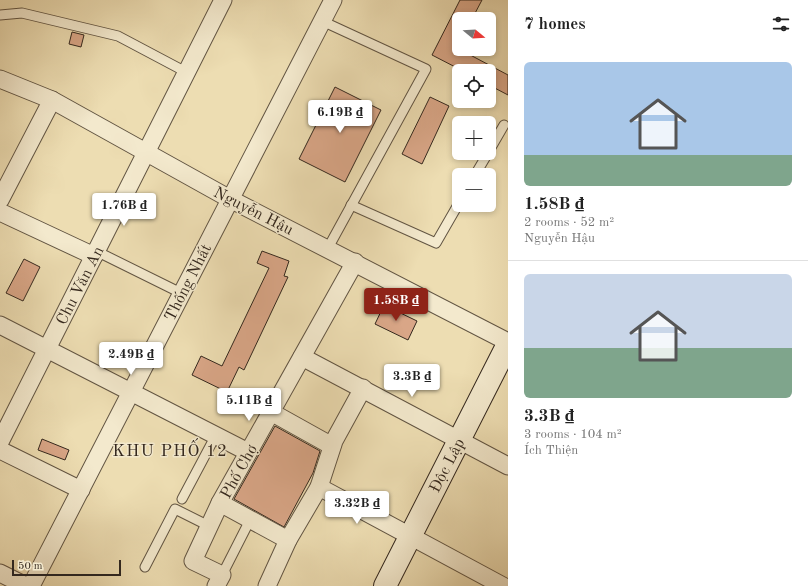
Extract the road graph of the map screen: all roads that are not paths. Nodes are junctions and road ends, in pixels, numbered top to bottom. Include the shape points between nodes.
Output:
1 (223, 0) edge
2 (333, 0) edge
3 (0, 15) edge
4 (322, 21) junction
5 (186, 72) junction
6 (0, 79) edge
7 (52, 100) junction
8 (504, 125) dead end
9 (496, 138) edge
10 (146, 152) junction
11 (230, 199) junction
12 (0, 200) edge
13 (352, 205) junction
14 (0, 212) edge
15 (454, 212) edge
16 (328, 248) junction
17 (95, 253) junction
18 (356, 262) junction
19 (182, 293) junction
20 (0, 325) edge
21 (508, 343) edge
22 (47, 349) junction
23 (302, 357) junction
24 (363, 388) junction
25 (131, 392) junction
26 (271, 412) junction
27 (216, 435) junction
28 (1, 440) edge
29 (459, 441) junction
30 (332, 446) junction
31 (248, 452) junction
32 (508, 466) edge
33 (319, 487) junction
34 (81, 490) junction
35 (182, 499) dead end
36 (220, 503) junction
37 (250, 520) junction
38 (209, 526) junction
39 (410, 537) junction
40 (288, 540) junction
41 (146, 567) dead end
42 (0, 573) edge
43 (219, 581) edge
44 (26, 586) edge
45 (31, 586) edge
46 (267, 586) edge
47 (385, 586) edge
48 (503, 586) edge

1 - 5 street, Chu Văn An
2 - 4 street, Thống Nhất
3 - 5 lane via 22,13 118,36
4 - 11 street, Thống Nhất
4 - 13 lane via 426,69
5 - 10 street, Chu Văn An
6 - 7 street, Nguyễn Hậu
7 - 10 street, Nguyễn Hậu
7 - 12 street
8 - 9 lane
10 - 11 street, Nguyễn Hậu
10 - 17 street, Chu Văn An
11 - 16 street, Nguyễn Hậu
11 - 19 street, Thống Nhất
13 - 15 lane via 436,243
13 - 16 lane
14 - 17 street
16 - 18 street, Nguyễn Hậu
17 - 19 lane
17 - 22 street, Chu Văn An
18 - 21 street, Nguyễn Hậu
18 - 23 street, Phố Chợ
19 - 25 street, Thống Nhất
20 - 22 street
21 - 29 street, Độc Lập
22 - 25 street
22 - 28 street, Chu Văn An
23 - 24 street
23 - 26 street, Phố Chợ
24 - 29 street
24 - 30 street
25 - 27 street
25 - 34 street, Thống Nhất
26 - 30 street
26 - 31 street, Phố Chợ
27 - 31 street
27 - 35 lane
28 - 34 street
29 - 32 street
29 - 39 street, Độc Lập
30 - 33 street
31 - 36 street, Phố Chợ
33 - 39 street
33 - 40 street
34 - 45 street, Thống Nhất
36 - 37 street
36 - 38 street, Phố Chợ
37 - 40 street
37 - 43 lane
38 - 41 lane via 175,509
38 - 43 street, Phố Chợ via 192,561
39 - 47 street, Độc Lập
39 - 48 street
40 - 46 street
42 - 44 street

